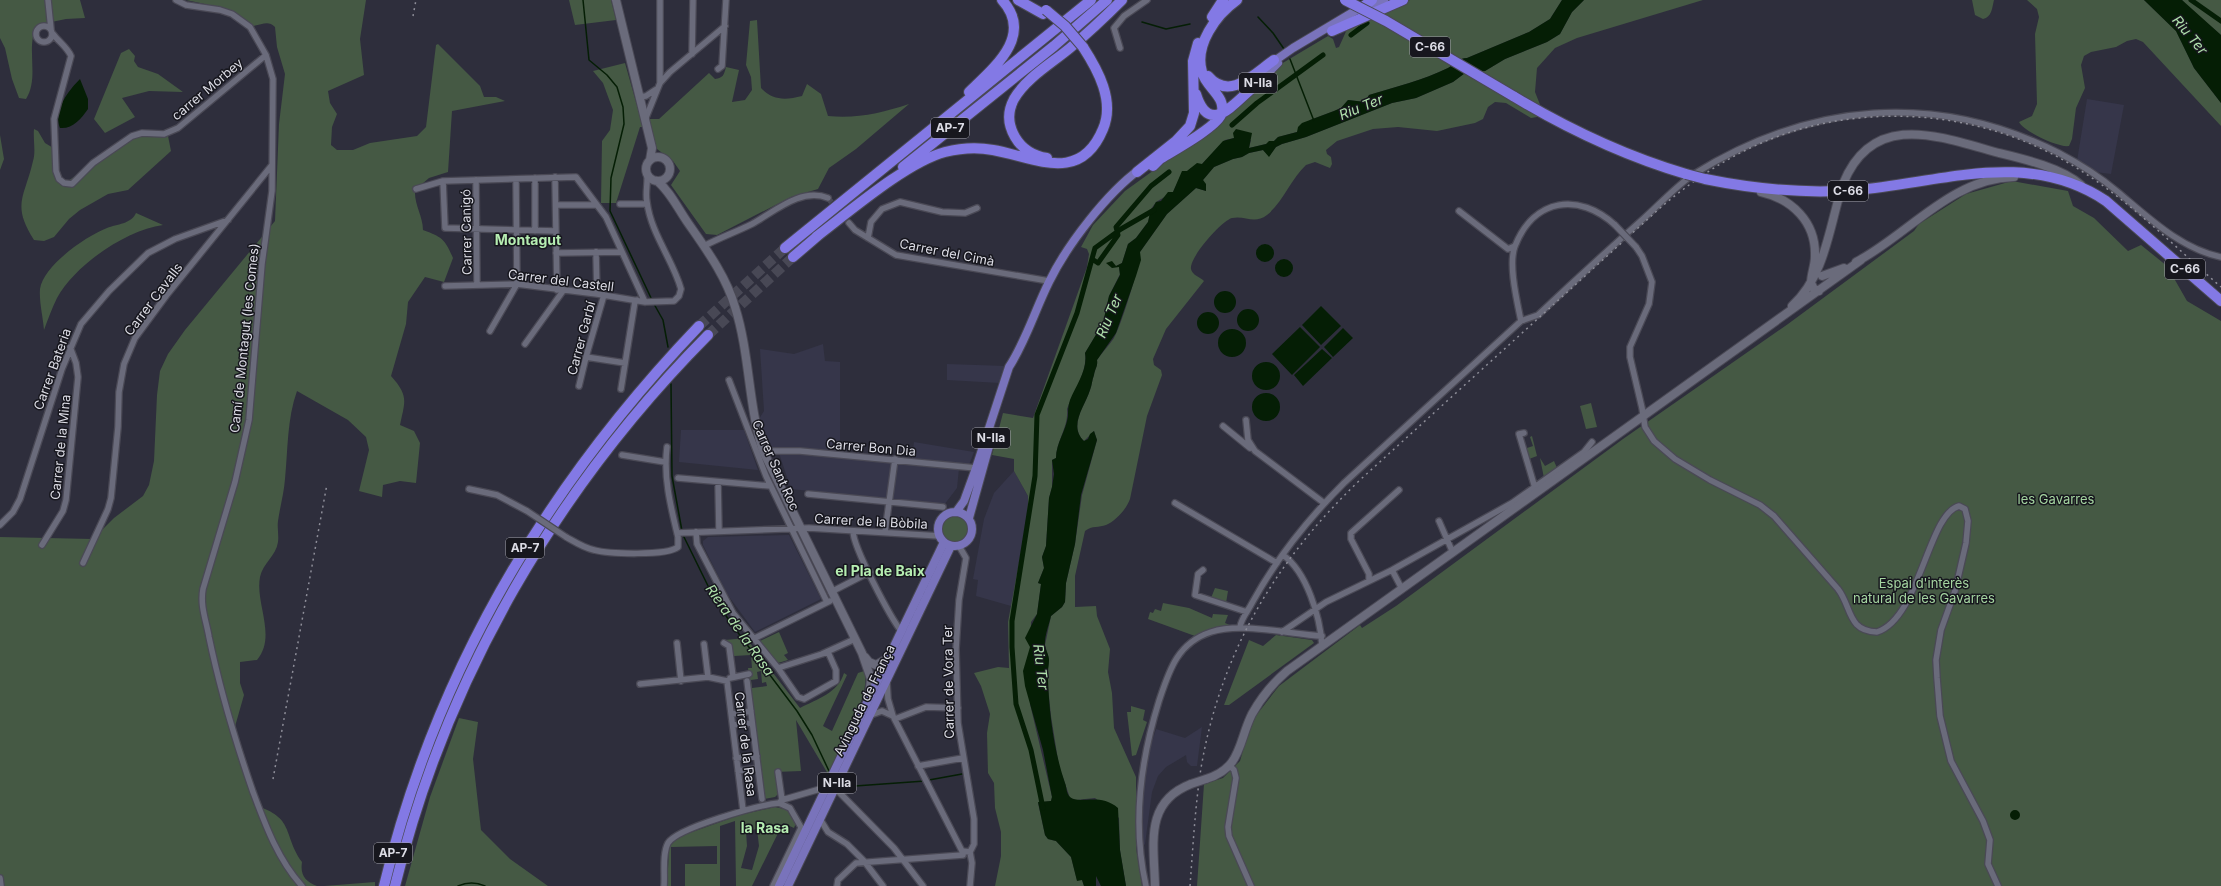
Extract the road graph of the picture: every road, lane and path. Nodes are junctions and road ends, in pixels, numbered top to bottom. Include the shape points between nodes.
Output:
1 (48, 0) edge
2 (176, 0) edge
3 (616, 0) edge
4 (660, 0) edge
5 (693, 0) edge
6 (726, 0) edge
7 (1002, 0) edge
8 (1018, 0) edge
9 (1030, 0) edge
10 (1091, 0) edge
11 (1107, 0) edge
12 (1122, 0) edge
13 (1147, 0) edge
14 (1223, 0) edge
15 (1238, 0) edge
16 (1345, 0) edge
17 (1384, 0) edge
18 (1403, 0) edge
19 (1370, 2) edge
20 (1044, 12) junction
21 (50, 15) junction
22 (41, 26) junction
23 (725, 26) junction
24 (1332, 31) junction
25 (52, 32) junction
26 (47, 42) junction
27 (59, 43) junction
28 (1081, 48) junction
29 (1120, 48) dead end
30 (692, 54) junction
31 (266, 55) junction
32 (1201, 60) junction
33 (1274, 60) junction
34 (718, 69) dead end
35 (1192, 81) junction
36 (660, 83) junction
37 (1255, 86) junction
38 (656, 90) junction
39 (639, 97) junction
40 (1221, 114) junction
41 (645, 121) junction
42 (929, 131) junction
43 (652, 148) junction
44 (661, 158) junction
45 (650, 160) junction
46 (272, 164) junction
47 (1153, 166) junction
48 (1137, 172) junction
49 (555, 177) junction
50 (668, 177) junction
51 (535, 178) junction
52 (516, 179) junction
53 (476, 180) junction
54 (443, 181) junction
55 (653, 182) junction
56 (1727, 183) junction
57 (1843, 184) dead end
58 (416, 189) dead end
59 (666, 189) junction
60 (2088, 190) junction
61 (1839, 197) dead end
62 (828, 198) dead end
63 (646, 200) junction
64 (596, 204) junction
65 (620, 204) dead end
66 (556, 205) junction
67 (977, 208) dead end
68 (1101, 208) junction
69 (1459, 211) dead end
70 (229, 219) junction
71 (849, 223) tunnel mouth
72 (476, 229) junction
73 (516, 230) junction
74 (535, 231) junction
75 (556, 231) junction
76 (816, 237) junction
77 (868, 238) junction
78 (704, 246) junction
79 (1515, 246) junction
80 (785, 248) tunnel mouth
81 (596, 252) junction
82 (622, 252) junction
83 (556, 253) junction
84 (793, 257) tunnel mouth
85 (2221, 257) edge
86 (1861, 260) junction
87 (1816, 279) junction
88 (1049, 281) junction
89 (477, 284) junction
90 (517, 284) junction
91 (1827, 285) junction
92 (445, 286) dead end
93 (556, 290) junction
94 (563, 291) junction
95 (1819, 291) junction
96 (597, 294) junction
97 (604, 295) junction
98 (642, 295) junction
99 (635, 301) junction
100 (2221, 301) edge
101 (650, 302) junction
102 (1777, 320) junction
103 (1521, 321) junction
104 (699, 326) tunnel mouth
105 (490, 331) dead end
106 (708, 335) tunnel mouth
107 (525, 344) dead end
108 (70, 347) junction
109 (586, 357) junction
110 (1015, 358) junction
111 (625, 363) junction
112 (729, 380) dead end
113 (579, 386) dead end
114 (621, 389) dead end
115 (1642, 417) junction
116 (1246, 420) dead end
117 (1223, 426) dead end
118 (1524, 433) dead end
119 (1592, 442) dead end
120 (667, 446) dead end
121 (764, 451) junction
122 (1255, 452) junction
123 (622, 455) dead end
124 (895, 460) junction
125 (665, 462) junction
126 (976, 468) junction
127 (678, 478) dead end
128 (718, 482) junction
129 (771, 486) junction
130 (1535, 488) junction
131 (469, 489) dead end
132 (1399, 490) dead end
133 (808, 494) dead end
134 (889, 501) junction
135 (1175, 503) dead end
136 (1324, 503) junction
137 (943, 507) dead end
138 (956, 512) junction
139 (969, 518) junction
140 (1439, 521) dead end
141 (0, 525) edge
142 (797, 529) junction
143 (719, 531) junction
144 (853, 531) junction
145 (696, 532) junction
146 (885, 532) junction
147 (677, 533) junction
148 (1447, 540) junction
149 (948, 542) junction
150 (42, 545) dead end
151 (1453, 553) junction
152 (1283, 555) junction
153 (83, 563) dead end
154 (1277, 563) junction
155 (1203, 570) dead end
156 (1392, 570) junction
157 (870, 572) junction
158 (1369, 580) junction
159 (1402, 589) junction
160 (831, 597) junction
161 (1314, 609) junction
162 (1247, 612) junction
163 (1240, 627) junction
164 (902, 632) junction
165 (1282, 632) junction
166 (1322, 636) junction
167 (753, 639) junction
168 (855, 639) junction
169 (677, 643) dead end
170 (724, 643) dead end
171 (704, 644) dead end
172 (1322, 645) junction
173 (828, 652) junction
174 (862, 653) junction
175 (890, 657) junction
176 (778, 668) junction
177 (749, 674) dead end
178 (733, 676) junction
179 (708, 677) junction
180 (887, 680) junction
181 (681, 681) junction
182 (727, 681) junction
183 (747, 681) dead end
184 (640, 684) dead end
185 (868, 701) junction
186 (958, 708) junction
187 (751, 711) junction
188 (732, 714) junction
189 (869, 716) junction
190 (894, 717) junction
191 (752, 723) junction
192 (733, 725) junction
193 (757, 756) junction
194 (736, 758) junction
195 (964, 758) junction
196 (918, 766) junction
197 (1230, 766) junction
198 (758, 768) junction
199 (738, 771) junction
200 (778, 772) dead end
201 (831, 788) junction
202 (763, 802) junction
203 (780, 802) junction
204 (743, 810) junction
205 (820, 819) junction
206 (803, 831) junction
207 (968, 854) junction
208 (903, 858) junction
209 (864, 861) junction
210 (785, 868) junction
211 (0, 878) edge
212 (1, 886) edge
213 (302, 886) edge
214 (384, 886) edge
215 (395, 886) edge
216 (664, 886) edge
217 (773, 886) edge
218 (779, 886) edge
219 (788, 886) edge
220 (837, 886) edge
221 (883, 886) edge
222 (924, 886) edge
223 (970, 886) edge
224 (1146, 886) edge
225 (1155, 886) edge
226 (1251, 886) edge
227 (1998, 886) edge

1 - 21 street, carrer Morbey
2 - 31 street, Camí de Montagut (les Comes) via 232,14 250,27
3 - 39 street
4 - 36 street
5 - 30 street
6 - 23 street
7 - 42 highway via 1013,16 1015,31 1011,44 989,73
8 - 20 highway
9 - 20 highway
10 - 42 highway, AP-7
11 - 76 highway, AP-7 via 1054,46
12 - 28 highway via 1070,48 1023,86 1013,100 1008,119 1013,133 1021,145 1036,155 1056,159 1074,154 1087,145 1100,124 1100,95
13 - 29 street via 1124,16 1114,28
14 - 35 highway via 1199,41 1193,62
15 - 32 highway via 1215,22 1204,43
16 - 56 highway, C-66, bridge via 1600,143 1686,174
17 - 24 main road, N-IIa
18 - 24 highway
19 - 33 main road, N-IIa
20 - 28 highway, bridge via 1065,26
21 - 22 street
21 - 25 street, carrer Morbey
22 - 25 street via 48,26
22 - 26 street via 36,37
23 - 30 street
23 - 34 street via 722,66
24 - 37 main road, N-IIa via 1285,58
25 - 26 street
25 - 27 street, carrer Morbey
26 - 27 street
27 - 31 street, carrer Morbey via 68,48 70,56 54,119 56,171 59,179 72,184 93,163 132,136 142,133 164,134 178,128
28 - 76 highway via 1100,78 1107,109 1102,134 1083,155 1070,161 1050,164 984,149 964,148 944,152 923,160
30 - 36 street
31 - 46 street, Camí de Montagut (les Comes) via 273,79
32 - 33 highway via 1210,80 1230,87 1245,82
32 - 40 highway via 1202,73 1222,103
33 - 40 main road, N-IIa
35 - 40 highway via 1203,109 1209,113
35 - 48 highway via 1194,113 1190,126 1176,141
36 - 38 street
37 - 40 highway via 1228,111
37 - 47 main road, N-IIa via 1213,127
38 - 39 street
38 - 41 street
39 - 41 street
40 - 47 highway via 1210,126
40 - 48 main road, N-IIa
41 - 43 street
42 - 80 highway, AP-7
43 - 44 street
43 - 45 street
44 - 45 street
44 - 50 street via 670,166
45 - 55 street via 646,168
46 - 70 street, Carrer Cavalls
46 - 213 street, Camí de Montagut (les Comes) via 272,191 249,420 235,482 203,589 202,605 217,678 237,746 274,841 286,865
47 - 68 main road, N-IIa
48 - 68 main road, N-IIa
49 - 51 street
49 - 64 street via 576,177
49 - 66 street
50 - 55 street
50 - 59 street
51 - 52 street
51 - 74 street
52 - 53 street
52 - 73 street
53 - 54 street
53 - 72 street, Carrer Canigó
54 - 58 street
54 - 72 street via 445,228
55 - 59 street
55 - 63 street
56 - 60 highway, C-66 via 1791,190 1847,191 2005,171 2046,175
56 - 87 street via 1779,197 1802,216 1815,245
57 - 60 street via 1854,163 1871,147 1894,136 1916,133 2041,165 2077,181
59 - 78 street
60 - 86 street via 2043,178 1998,178 1963,190
60 - 100 highway, C-66 via 2116,208
61 - 87 street
62 - 78 street via 814,195 788,202 751,224
63 - 65 street
63 - 101 street, Carrer del Castell via 664,253 680,286 680,294 674,301
64 - 66 street
64 - 82 street via 606,217
66 - 75 street
67 - 77 street via 964,213 942,212 900,202 882,209 871,222
68 - 88 main road, N-IIa via 1070,247
69 - 79 street via 1503,246 1508,249
70 - 108 street, Carrer Bateria via 175,239 148,253 95,307 81,324
70 - 153 street, Carrer Cavalls via 166,296 135,338 129,351 119,394 111,498
71 - 77 street, Carrer del Cimà
72 - 73 street
72 - 89 street, Carrer Canigó
73 - 74 street
73 - 90 street
74 - 75 street
75 - 83 street
76 - 84 highway, AP-7
77 - 88 street, Carrer del Cimà via 896,255
78 - 121 street via 722,275 739,321 754,418
79 - 103 street via 1512,263
79 - 115 street, bridge via 1531,219 1543,210 1559,204 1572,204 1602,213 1636,247 1652,282 1649,304 1630,347
81 - 82 street
81 - 83 street
81 - 96 street, Carrer Garbí
82 - 98 street
83 - 93 street
85 - 103 street via 2200,252 2081,166 2015,133 1995,126 1939,115 1900,112 1858,114 1772,134 1693,175 1621,237 1538,315
86 - 87 street via 1838,272
86 - 91 street
87 - 91 street via 1825,278
87 - 95 street via 1814,289
87 - 102 street
88 - 110 main road, N-IIa
89 - 90 street, Carrer del Castell
89 - 92 street, Carrer del Castell
90 - 93 street, Carrer del Castell
90 - 105 street
91 - 95 street
93 - 94 street, Carrer del Castell
94 - 96 street, Carrer del Castell
94 - 107 street
95 - 102 street
96 - 97 street, Carrer del Castell
97 - 99 street, Carrer del Castell
97 - 109 street, Carrer Garbí
98 - 99 street
98 - 101 street
99 - 101 street, Carrer del Castell
99 - 111 street
102 - 115 street
103 - 136 street
104 - 214 highway, AP-7 via 657,370 605,432 556,499 513,567 456,677 425,753 402,820
106 - 215 highway, AP-7 via 617,434 530,560 468,679 436,756
108 - 141 street, Carrer Bateria via 20,499 13,512
108 - 150 street, Carrer de la Mina via 78,377 66,500 63,511
109 - 111 street
109 - 113 street, Carrer Garbí
110 - 126 main road, N-IIa via 1006,374
110 - 139 main road, N-IIa via 1014,369 998,411
111 - 114 street
112 - 129 street, Carrer Sant Roc
115 - 151 street
115 - 227 street via 1654,441 1669,454 1706,478 1760,505 1779,520 1844,597 1851,618 1865,630 1879,631 1897,616 1912,592 1942,522 1954,508 1959,506 1965,509 1968,521 1966,543 1955,590 1941,630 1936,660 1940,716 1951,761 1983,821 1990,840 1988,864
116 - 122 street via 1248,438
117 - 122 street
118 - 130 street via 1519,434
119 - 130 street via 1584,452
120 - 125 street
121 - 124 street, Carrer Bon Dia
121 - 142 street
122 - 136 street
123 - 125 street
124 - 126 street, Carrer Bon Dia
124 - 134 street
125 - 147 street
126 - 138 main road, N-IIa via 964,501
127 - 128 street
128 - 129 street
128 - 143 street
129 - 142 street, Carrer Sant Roc
130 - 148 street
131 - 147 street, bridge via 497,495 583,546 607,553 661,552 674,549 678,547
132 - 158 street via 1351,533 1351,539 1369,574
133 - 134 street
134 - 137 street
134 - 146 street
135 - 154 street
136 - 152 street
138 - 139 main road
138 - 149 main road, N-IIa via 948,514 938,527
139 - 149 main road, N-IIa via 972,525 968,541
140 - 148 street
142 - 143 street, Carrer de la Bòbila
142 - 144 street, Carrer de la Bòbila
142 - 160 street
143 - 145 street, Carrer de la Bòbila
144 - 146 street, Carrer de la Bòbila
144 - 157 street via 853,538
145 - 147 street, Carrer de la Bòbila
145 - 167 street via 697,544 720,590 733,613
146 - 149 street, Carrer de la Bòbila
148 - 151 street
148 - 156 street
149 - 164 main road, Avinguda de França / N-IIa
149 - 180 main road, Avinguda de França / N-IIa
149 - 186 street, Carrer de Vora Ter via 966,558 959,600 956,649
151 - 159 street
152 - 154 street
152 - 161 street via 1298,569
154 - 162 street via 1258,589
155 - 162 street via 1198,574 1195,595
156 - 158 street
156 - 159 street
157 - 160 street
157 - 164 street
158 - 161 street
159 - 172 street
160 - 167 street
160 - 168 street
161 - 165 street
161 - 166 street
162 - 163 street
163 - 165 street
163 - 224 street via 1202,636 1181,652 1172,665 1153,723 1140,784 1139,840
164 - 175 main road, Avinguda de França / N-IIa
165 - 166 street
166 - 172 street
167 - 176 street
168 - 173 street
168 - 174 street
169 - 181 street
170 - 178 street, Carrer de la Rasa via 729,646
171 - 179 street
172 - 197 street via 1287,671 1267,691 1252,714 1238,754
173 - 176 street
173 - 176 street via 836,670 836,681 804,698 798,697
174 - 175 street via 874,665 881,664
174 - 185 street via 871,679
175 - 185 main road, Avinguda de França / N-IIa
177 - 178 street, Carrer de la Rasa
178 - 182 street, Carrer de la Rasa
179 - 181 street, Carrer de la Rasa
179 - 182 street, Carrer de la Rasa
180 - 189 main road, Avinguda de França / N-IIa
180 - 190 street via 888,699
181 - 184 street, Carrer de la Rasa
182 - 188 street, Carrer de la Rasa
183 - 187 street
185 - 201 main road, Avinguda de França / N-IIa
186 - 190 street via 926,707
186 - 195 street, Carrer de Vora Ter
187 - 188 street
187 - 191 street
188 - 192 street, Carrer de la Rasa
189 - 190 street via 882,711
189 - 201 main road, Avinguda de França / N-IIa
190 - 196 street
191 - 192 street
191 - 193 street
192 - 194 street, Carrer de la Rasa
193 - 194 street
193 - 198 street
194 - 199 street, Carrer de la Rasa
195 - 196 street
195 - 207 street, Carrer de Vora Ter via 975,832 973,848
196 - 207 street via 962,851
197 - 225 street, bridge via 1217,775 1178,789 1168,797 1157,816 1154,833
197 - 226 street via 1236,778 1228,827 1229,836
198 - 199 street
198 - 202 street
199 - 204 street, Carrer de la Rasa
200 - 203 street
201 - 203 street
201 - 205 main road, Avinguda de França / N-IIa
201 - 206 main road, Avinguda de França / N-IIa
201 - 208 street
202 - 203 street
202 - 204 street
203 - 206 street via 792,810
204 - 216 street via 671,839 666,852
205 - 209 street via 828,832 840,838
205 - 219 main road, Avinguda de França / N-IIa
206 - 210 main road, Avinguda de França / N-IIa
207 - 208 street
207 - 223 street, Carrer de Vora Ter
208 - 209 street
208 - 222 street
209 - 220 street via 856,863 848,870 838,880
209 - 221 street
210 - 217 street, Avinguda de França
210 - 218 main road, Avinguda de França / N-IIa
211 - 212 street

